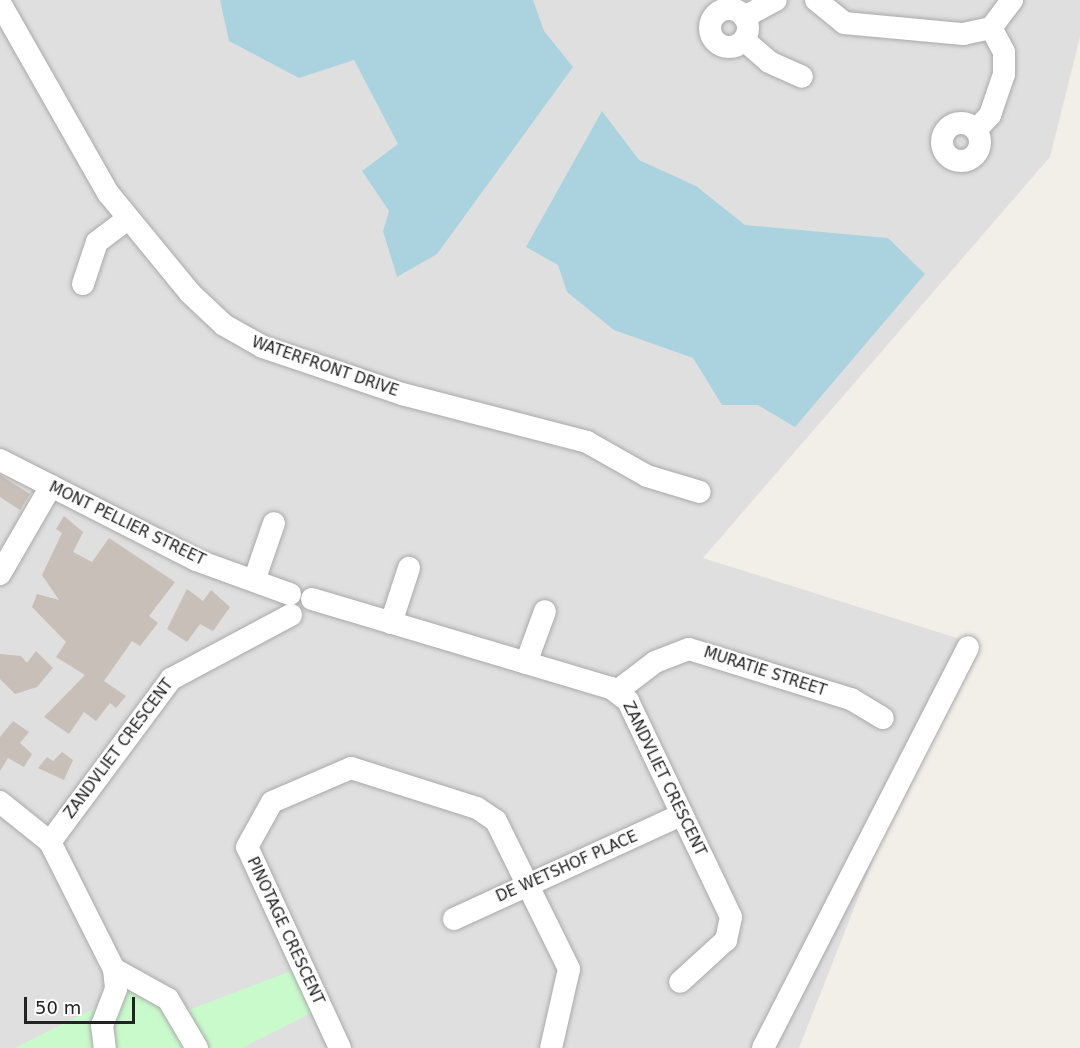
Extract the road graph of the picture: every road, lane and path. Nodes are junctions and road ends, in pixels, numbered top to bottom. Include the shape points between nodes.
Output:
1 (776, 0) edge
2 (816, 0) edge
3 (1012, 0) edge
4 (0, 3) edge
5 (744, 17) junction
6 (991, 28) junction
7 (7, 36) edge
8 (744, 40) junction
9 (802, 77) dead end
10 (976, 130) dead end
11 (127, 219) junction
12 (83, 284) dead end
13 (0, 460) edge
14 (51, 486) junction
15 (700, 492) dead end
16 (274, 523) dead end
17 (409, 568) dead end
18 (0, 574) edge
19 (255, 578) junction
20 (298, 603) junction
21 (544, 611) dead end
22 (391, 623) junction
23 (968, 647) dead end
24 (526, 663) junction
25 (617, 691) junction
26 (883, 718) dead end
27 (0, 802) edge
28 (681, 815) junction
29 (50, 842) junction
30 (528, 884) junction
31 (454, 919) dead end
32 (114, 969) junction
33 (680, 982) dead end
34 (105, 1048) edge
35 (197, 1048) edge
36 (340, 1048) edge
37 (551, 1048) edge
38 (764, 1048) edge

1 - 5 street
2 - 6 street via 832,16 857,26 963,34
3 - 6 street
4 - 7 street, WATERFRONT DRIVE
5 - 8 street
5 - 8 street via 730,9 710,24 720,45
6 - 10 street via 1004,52 1004,74 990,115
7 - 11 street, WATERFRONT DRIVE
8 - 9 street via 769,62
11 - 12 street via 97,242
11 - 15 street, WATERFRONT DRIVE via 203,308 248,340 402,394 587,442 647,476
13 - 14 street, MONT PELLIER STREET
14 - 18 street
14 - 19 street, MONT PELLIER STREET via 196,560
16 - 19 street
17 - 22 street
19 - 20 street, MONT PELLIER STREET
20 - 22 street, ZANDVLIET CRESCENT
20 - 29 street, ZANDVLIET CRESCENT via 171,679
21 - 24 street
22 - 24 street, ZANDVLIET CRESCENT
23 - 38 street
24 - 25 street, ZANDVLIET CRESCENT
25 - 26 street, MURATIE STREET via 655,662 689,649 851,699
25 - 28 street, ZANDVLIET CRESCENT via 632,708
27 - 29 street
28 - 30 street, DE WETSHOF PLACE
28 - 33 street, ZANDVLIET CRESCENT via 732,924 719,949
29 - 32 street
30 - 31 street, DE WETSHOF PLACE
30 - 36 street, PINOTAGE CRESCENT via 491,816 355,769 272,802 249,840 248,855
30 - 37 street, PINOTAGE CRESCENT via 570,975
32 - 34 street via 116,989 102,1024
32 - 35 street via 168,999

